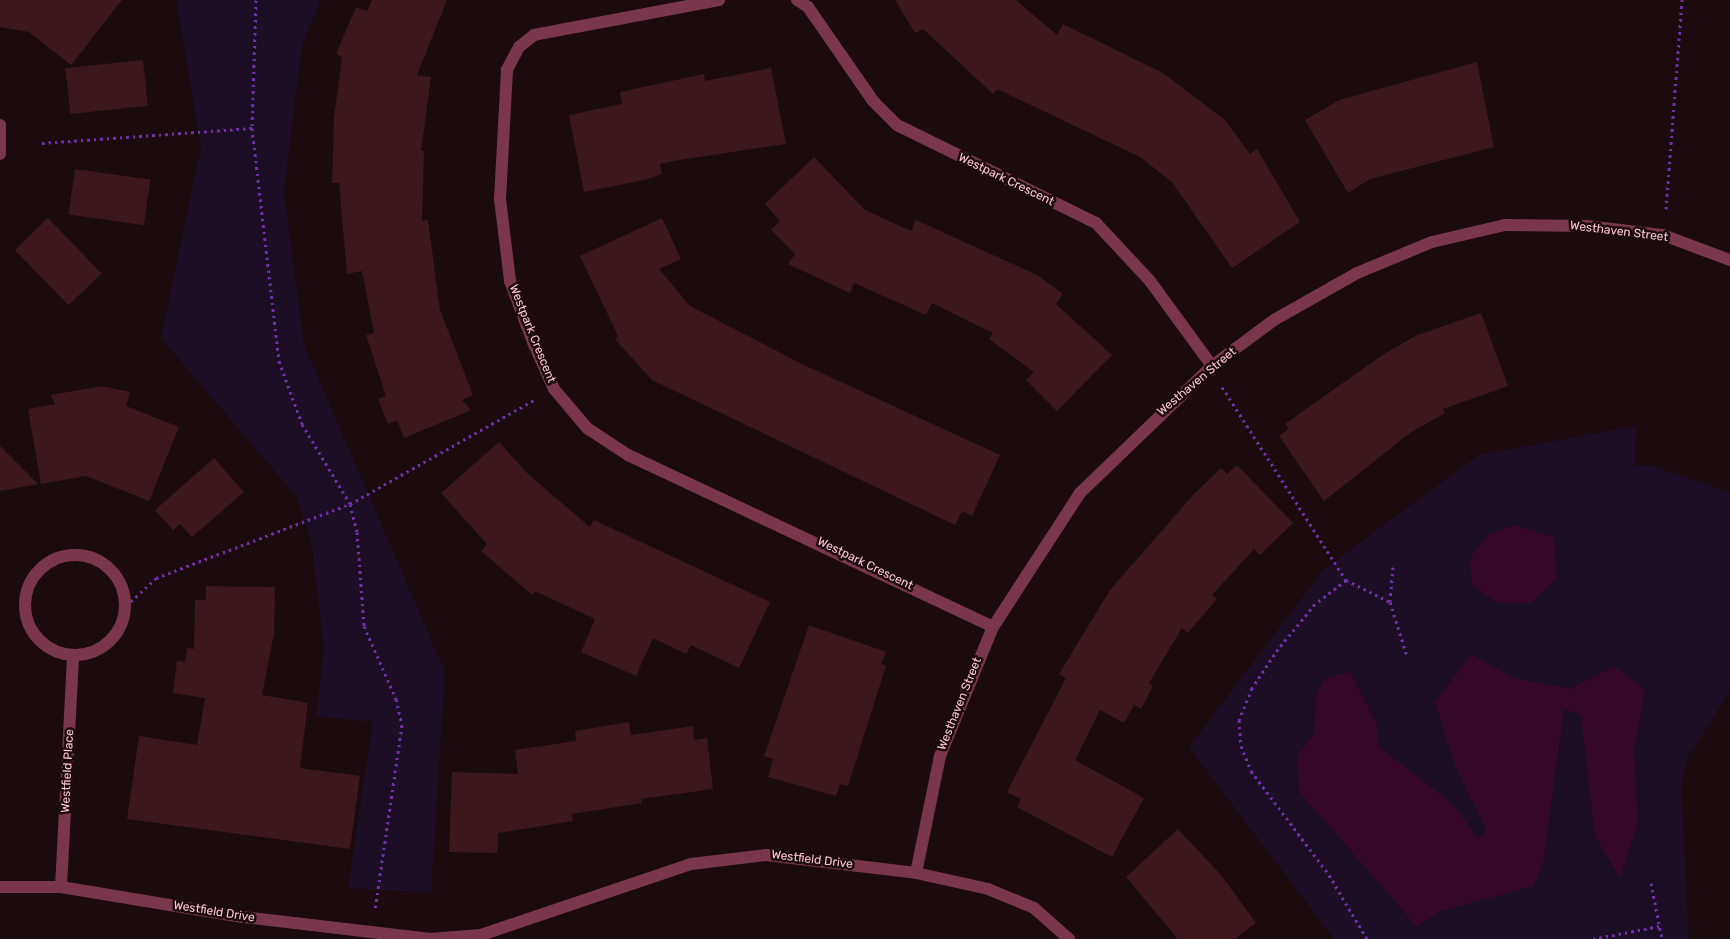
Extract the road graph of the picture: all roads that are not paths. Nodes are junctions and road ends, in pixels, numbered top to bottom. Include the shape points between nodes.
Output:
1 (719, 0) edge
2 (796, 0) edge
3 (0, 125) edge
4 (0, 154) edge
5 (1730, 260) edge
6 (1212, 366) junction
7 (993, 627) junction
8 (73, 655) junction
9 (916, 873) junction
10 (0, 887) edge
11 (61, 887) junction
12 (429, 939) edge
13 (1069, 939) edge

1 - 7 street, Westpark Crescent via 534,35 519,47 506,70 500,199 510,281 554,389 587,428 628,455
2 - 6 street, Westpark Crescent via 808,6 873,101 897,125 1096,223 1150,281
3 - 4 street
5 - 6 street, Westhaven Street via 1663,235 1587,226 1506,225 1432,242 1357,273 1274,320
6 - 7 street, Westhaven Street via 1080,493
7 - 9 street, Westhaven Street via 940,756
8 - 8 street via 90,653 114,637 126,606 122,585 109,567 88,556 64,556 49,562 34,577 25,599 27,617 47,647
8 - 11 street, Westfield Place
9 - 12 street, Westfield Drive via 766,855 691,864 481,935
9 - 13 street, Westfield Drive via 988,889 1034,908
10 - 11 street, Westfield Drive
11 - 12 street, Westfield Drive via 243,917

